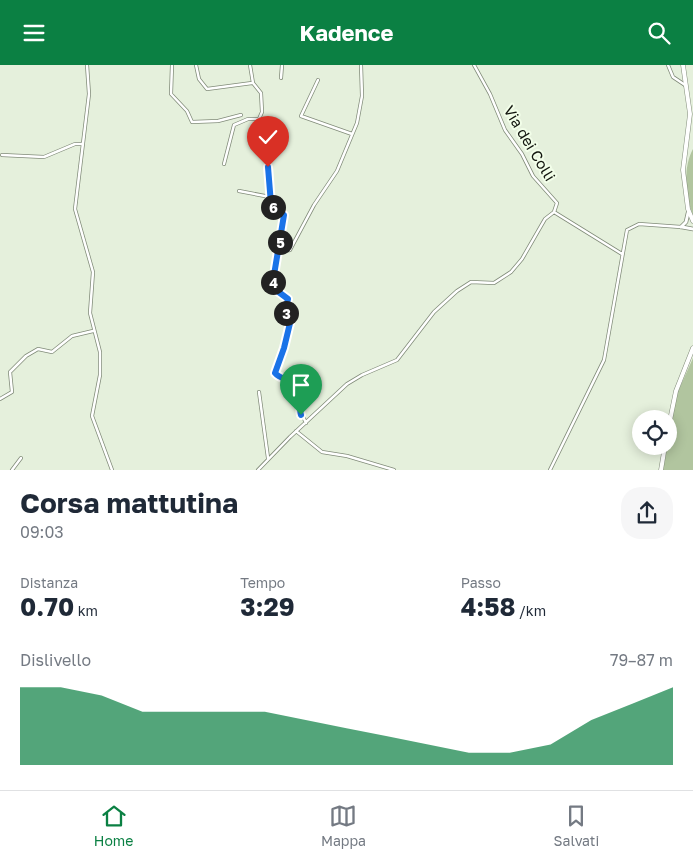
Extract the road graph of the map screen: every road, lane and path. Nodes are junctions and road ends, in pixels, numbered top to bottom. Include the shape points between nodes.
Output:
1 (87, 65) edge
2 (172, 65) edge
3 (196, 65) edge
4 (250, 65) edge
5 (282, 65) edge
6 (361, 65) edge
7 (474, 65) edge
8 (668, 65) edge
9 (683, 65) edge
10 (281, 78) dead end
11 (318, 80) dead end
12 (253, 83) junction
13 (685, 85) junction
14 (241, 115) dead end
15 (259, 119) junction
16 (352, 134) junction
17 (83, 144) junction
18 (2, 155) dead end
19 (224, 164) dead end
20 (239, 191) dead end
21 (270, 197) junction
22 (688, 209) junction
23 (554, 213) junction
24 (693, 221) edge
25 (686, 222) junction
26 (681, 227) junction
27 (688, 227) junction
28 (693, 229) edge
29 (279, 252) junction
30 (622, 254) junction
31 (93, 331) junction
32 (693, 348) edge
33 (259, 392) dead end
34 (0, 399) edge
35 (672, 410) edge
36 (306, 423) junction
37 (296, 431) junction
38 (664, 455) edge
39 (268, 458) junction
40 (21, 459) dead end
41 (12, 470) edge
42 (112, 470) edge
43 (258, 470) edge
44 (394, 470) edge
45 (550, 470) edge
46 (661, 470) edge

1 - 17 street via 89,93
2 - 14 street via 171,95 186,110 192,122 218,121
3 - 12 street via 199,79 207,89
4 - 12 street
5 - 10 street
6 - 16 street via 362,96
7 - 23 street, Via dei Colli via 505,130 533,176 557,203
8 - 13 street via 673,77
9 - 13 main road
11 - 16 street via 301,116
12 - 15 street via 261,93 262,113
13 - 22 main road via 690,116 682,170
15 - 19 street via 245,119 234,125
15 - 21 street via 264,127
16 - 29 street via 337,171 314,205 300,236 290,250
17 - 18 street via 42,157
17 - 31 street via 75,209 93,272 90,313
20 - 21 street
21 - 29 street via 272,206 284,215
22 - 24 main road
22 - 25 street
23 - 30 street
23 - 36 street via 546,218 511,272 494,283 471,282 457,291 434,312 397,360 351,382
24 - 25 street
24 - 27 street
25 - 26 street
26 - 27 street
26 - 30 street via 633,225 626,233
27 - 28 street
29 - 36 street via 272,288 288,299 285,311 291,320 275,373 300,388 299,409
30 - 45 street via 603,363
31 - 34 street via 74,336 52,353 40,349 28,355 10,371 12,392
31 - 42 street via 100,348 100,364 92,416
32 - 35 main road
33 - 39 street
36 - 37 street
37 - 39 street
37 - 44 street via 322,453
38 - 46 main road
39 - 43 street
40 - 41 street

